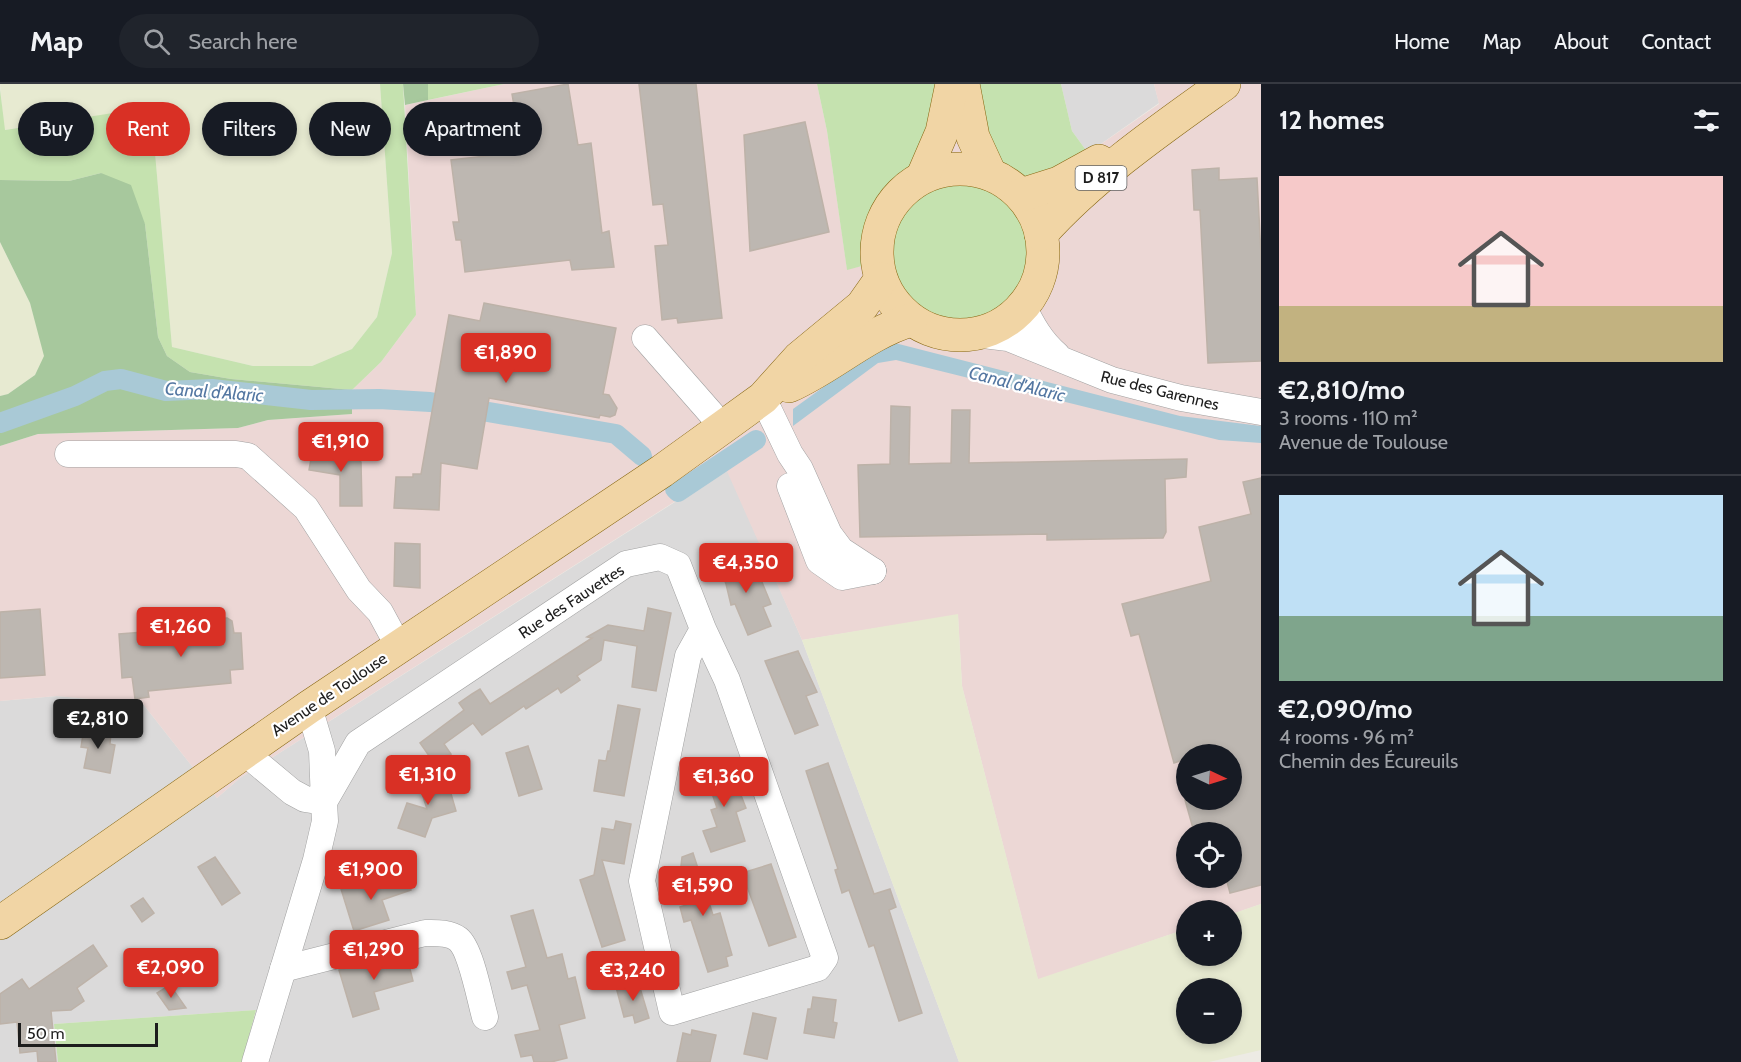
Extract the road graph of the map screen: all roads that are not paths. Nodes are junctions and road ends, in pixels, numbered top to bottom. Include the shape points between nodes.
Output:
1 (951, 84) edge
2 (963, 84) edge
3 (1224, 84) edge
4 (1164, 127) junction
5 (990, 174) junction
6 (923, 176) junction
7 (1021, 195) junction
8 (1041, 234) junction
9 (881, 279) junction
10 (1023, 306) junction
11 (911, 320) junction
12 (975, 334) junction
13 (645, 338) dead end
14 (1061, 359) junction
15 (763, 398) junction
16 (1261, 412) edge
17 (723, 428) junction
18 (68, 454) dead end
19 (790, 454) junction
20 (703, 629) junction
21 (399, 647) junction
22 (309, 707) junction
23 (244, 752) junction
24 (324, 802) junction
25 (0, 923) edge
26 (283, 969) junction
27 (485, 1017) dead end
28 (255, 1062) edge

1 - 6 main road via 942,132
2 - 5 main road via 973,137
3 - 4 main road, D 817
4 - 7 main road, D 817 via 1059,183
4 - 8 main road, D 817 via 1064,209
5 - 6 main road via 945,169
5 - 7 main road
6 - 9 main road via 904,190 886,213 877,248
7 - 8 main road via 1034,213
8 - 10 main road via 1041,272
9 - 11 main road
9 - 15 main road via 862,306 799,358
10 - 12 main road via 997,327
10 - 14 street, Rue des Garennes via 1039,335
11 - 12 main road via 929,330
11 - 15 main road via 868,337 810,377
12 - 14 street, Rue des Garennes via 1008,338
13 - 17 street
14 - 16 street, Rue des Garennes via 1112,380 1181,398
15 - 17 main road, Avenue de Toulouse
15 - 19 street
17 - 21 main road, Avenue de Toulouse
18 - 21 street via 248,456 306,507 359,590 380,612
19 - 19 street via 785,475 819,561 842,577 873,571 841,550 829,534
20 - 20 street, Rue des Fauvettes via 688,656 642,880 672,1012 818,968 825,958 727,680
20 - 24 street, Rue des Fauvettes via 678,565 660,557 626,564 358,743
21 - 22 main road, Avenue de Toulouse
22 - 23 main road, Avenue de Toulouse
22 - 24 street via 321,751
23 - 24 street via 292,792
23 - 25 main road, Avenue de Toulouse
24 - 26 street via 325,821 318,850
26 - 27 street via 425,933 443,934 458,939 466,951
26 - 28 street

